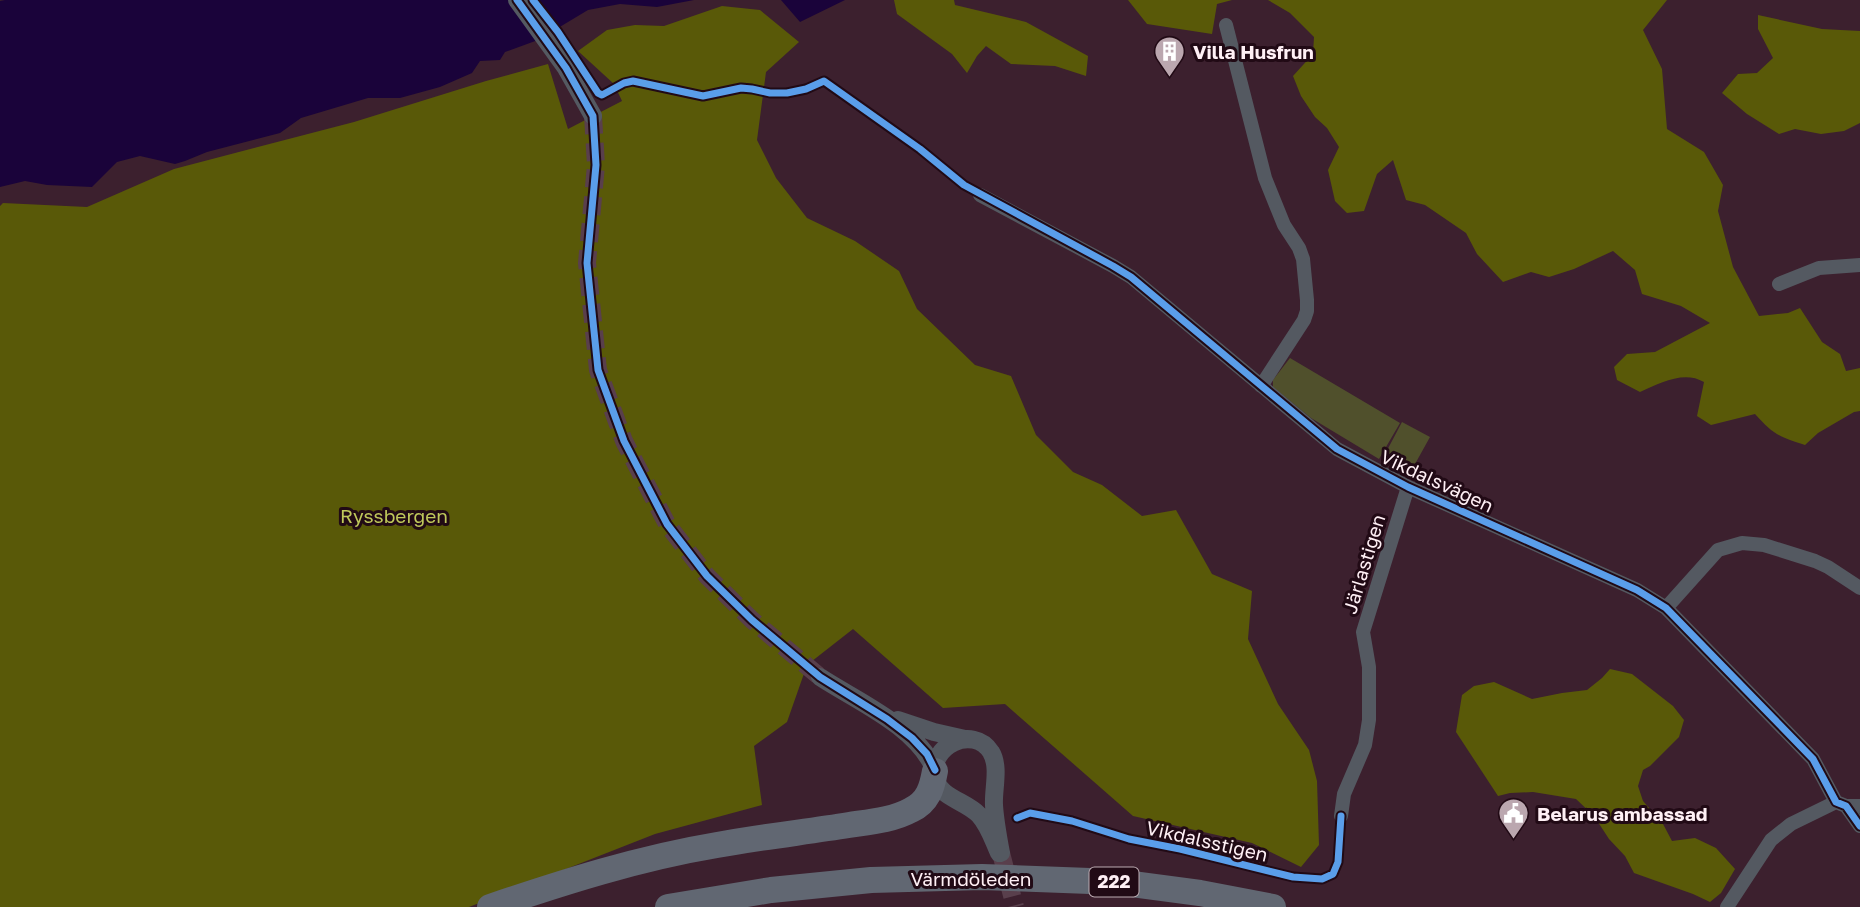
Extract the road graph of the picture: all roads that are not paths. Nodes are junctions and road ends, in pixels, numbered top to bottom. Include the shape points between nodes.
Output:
1 (517, 0) edge
2 (1226, 25) dead end
3 (593, 116) tunnel mouth
4 (980, 195) dead end
5 (1860, 265) edge
6 (1779, 284) dead end
7 (1261, 386) junction
8 (1408, 487) junction
9 (1860, 588) edge
10 (1666, 608) junction
11 (820, 677) tunnel mouth
12 (872, 709) junction
13 (969, 740) junction
14 (934, 770) junction
15 (1847, 805) edge
16 (1341, 816) dead end
17 (1860, 826) edge
18 (490, 907) edge
19 (668, 907) edge
20 (1273, 907) edge
21 (1727, 907) edge

1 - 3 street via 566,68
2 - 7 street via 1265,178 1303,260 1307,300 1304,320
4 - 7 street, Vikdalsvägen via 1131,277
5 - 6 street via 1819,268
7 - 8 street, Vikdalsvägen via 1337,449
8 - 10 street, Vikdalsvägen via 1637,590
8 - 16 street, Järlastigen via 1363,632 1369,667 1369,720
9 - 10 street via 1815,561 1742,543 1718,550
10 - 15 street, Vikdalsvägen via 1813,759
11 - 12 street
12 - 13 street via 918,728
12 - 14 street via 912,738
13 - 14 street via 945,747
13 - 14 street via 984,745 994,758 1000,853 979,816 943,791
14 - 18 highway via 925,800 904,813 671,853
15 - 17 street, Vikdalsvägen
15 - 21 street via 1791,824 1771,840
19 - 20 highway, Värmdöleden / 222 via 871,880 982,877 1117,882

